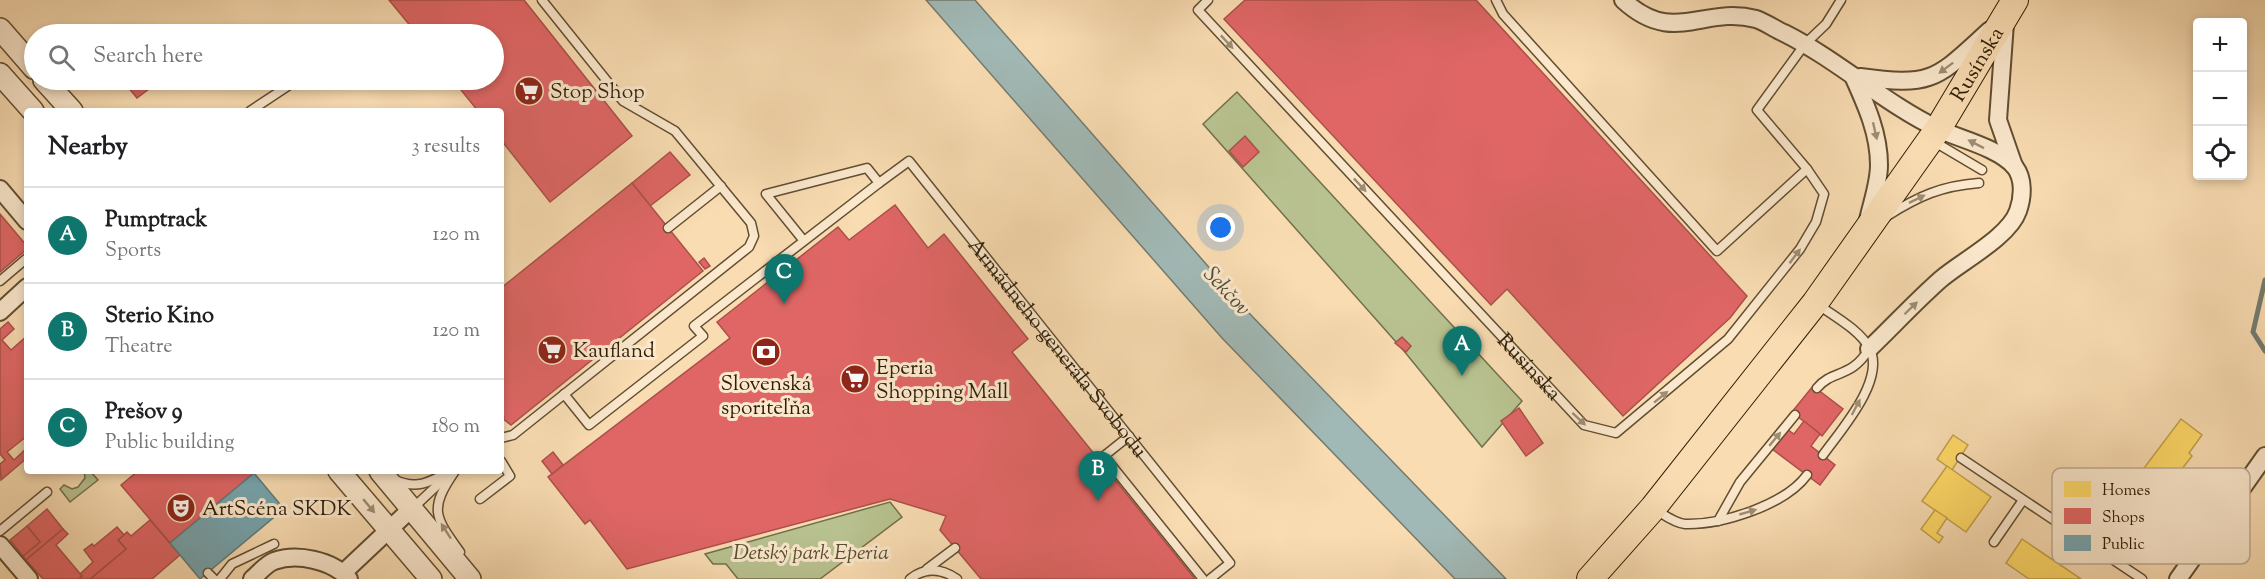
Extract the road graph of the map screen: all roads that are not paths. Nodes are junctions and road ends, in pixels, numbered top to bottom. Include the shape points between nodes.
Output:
1 (542, 0) edge
2 (1208, 0) edge
3 (1496, 0) edge
4 (1623, 0) edge
5 (1841, 0) edge
6 (2011, 8) edge
7 (0, 29) edge
8 (1805, 44) junction
9 (24, 57) edge
10 (0, 74) edge
11 (1853, 76) junction
12 (53, 90) edge
13 (282, 90) edge
14 (30, 108) edge
15 (69, 108) edge
16 (255, 108) edge
17 (1934, 134) junction
18 (2014, 166) junction
19 (1807, 169) junction
20 (1982, 170) dead end
21 (879, 183) junction
22 (1979, 183) dead end
23 (721, 186) junction
24 (0, 189) edge
25 (24, 217) edge
26 (668, 228) dead end
27 (1866, 229) junction
28 (804, 241) junction
29 (24, 261) edge
30 (0, 281) edge
31 (24, 290) edge
32 (1815, 303) junction
33 (0, 312) edge
34 (1869, 349) junction
35 (1817, 388) dead end
36 (564, 394) junction
37 (1795, 415) dead end
38 (1129, 436) junction
39 (504, 437) edge
40 (1822, 455) dead end
41 (2265, 456) edge
42 (1961, 458) dead end
43 (504, 466) edge
44 (382, 474) edge
45 (384, 474) edge
46 (447, 474) edge
47 (450, 474) edge
48 (451, 474) edge
49 (341, 475) edge
50 (1808, 475) dead end
51 (2250, 477) edge
52 (47, 492) dead end
53 (480, 499) dead end
54 (2023, 500) junction
55 (1653, 508) junction
56 (411, 509) junction
57 (2052, 519) edge
58 (1718, 520) junction
59 (388, 530) junction
60 (0, 531) edge
61 (1994, 542) dead end
62 (274, 544) dead end
63 (0, 545) edge
64 (955, 548) dead end
65 (2119, 564) edge
66 (2189, 564) edge
67 (927, 569) junction
68 (346, 576) edge
69 (29, 579) edge
70 (220, 579) edge
71 (252, 579) edge
72 (431, 579) edge
73 (470, 579) edge
74 (479, 579) edge
75 (910, 579) edge
76 (957, 579) edge
77 (1203, 579) edge
78 (1210, 579) edge
79 (1590, 579) edge
80 (2142, 579) edge
81 (2178, 579) edge

1 - 23 lane via 623,101 675,131
2 -> 19 lane, Rusínska via 1198,10 1584,425 1599,431 1616,433 1728,339 1758,304 1816,222 1824,194
3 - 19 lane via 1503,14 1717,251
4 - 8 street via 1654,21 1677,25 1727,17 1756,19
5 - 8 lane, Rusínska via 1826,24
6 -> 11 street via 1944,72 1925,80 1901,82
6 - 17 main road, Rusínska
6 - 18 street via 1998,120
7 - 9 street
8 - 11 street
8 - 19 lane, Rusínska via 1757,110
10 - 14 street
11 - 17 street
11 -> 27 street via 1878,142 1880,167
12 - 15 street
13 - 16 lane
18 -> 17 street via 1976,142
17 - 20 lane
17 - 27 main road, Rusínska
34 -> 18 street via 1941,279 2007,227 2018,212 2022,192
21 - 28 lane
21 - 28 lane via 867,168 766,194
21 - 38 lane, Armádneho generála Svobodu via 909,161
27 -> 22 lane via 1915,199 1950,185
23 - 26 lane
23 - 36 lane via 751,223 754,236 749,247
24 - 25 street
27 - 32 main road, Rusínska
28 - 36 lane via 694,326 703,336 589,425
29 - 30 lane
31 - 33 street
32 - 34 lane via 1850,328
32 - 55 main road, Rusínska
34 - 35 lane via 1857,367 1822,381
40 -> 34 lane via 1854,412 1875,371
36 - 39 lane via 513,435
58 -> 37 lane via 1740,482
38 - 77 lane via 1104,456
38 - 78 lane, Armádneho generála Svobodu via 1230,563
41 - 51 street
42 - 54 lane
43 - 53 lane via 510,476
44 - 56 street
45 - 46 lane via 416,486
47 - 56 lane
74 -> 48 lane via 438,517 438,496
49 -> 59 street
58 -> 50 lane via 1758,509 1795,488
52 - 60 lane
54 - 57 lane
54 - 61 lane
55 - 58 lane via 1684,524
55 - 79 main road, Rusínska
56 - 59 street
56 - 73 street
59 - 68 street
59 - 72 street
62 - 70 lane via 232,564
63 - 69 street
64 - 67 lane
65 - 80 lane
66 - 81 street
67 - 75 lane
67 - 76 lane
68 - 71 street via 304,556 272,562

